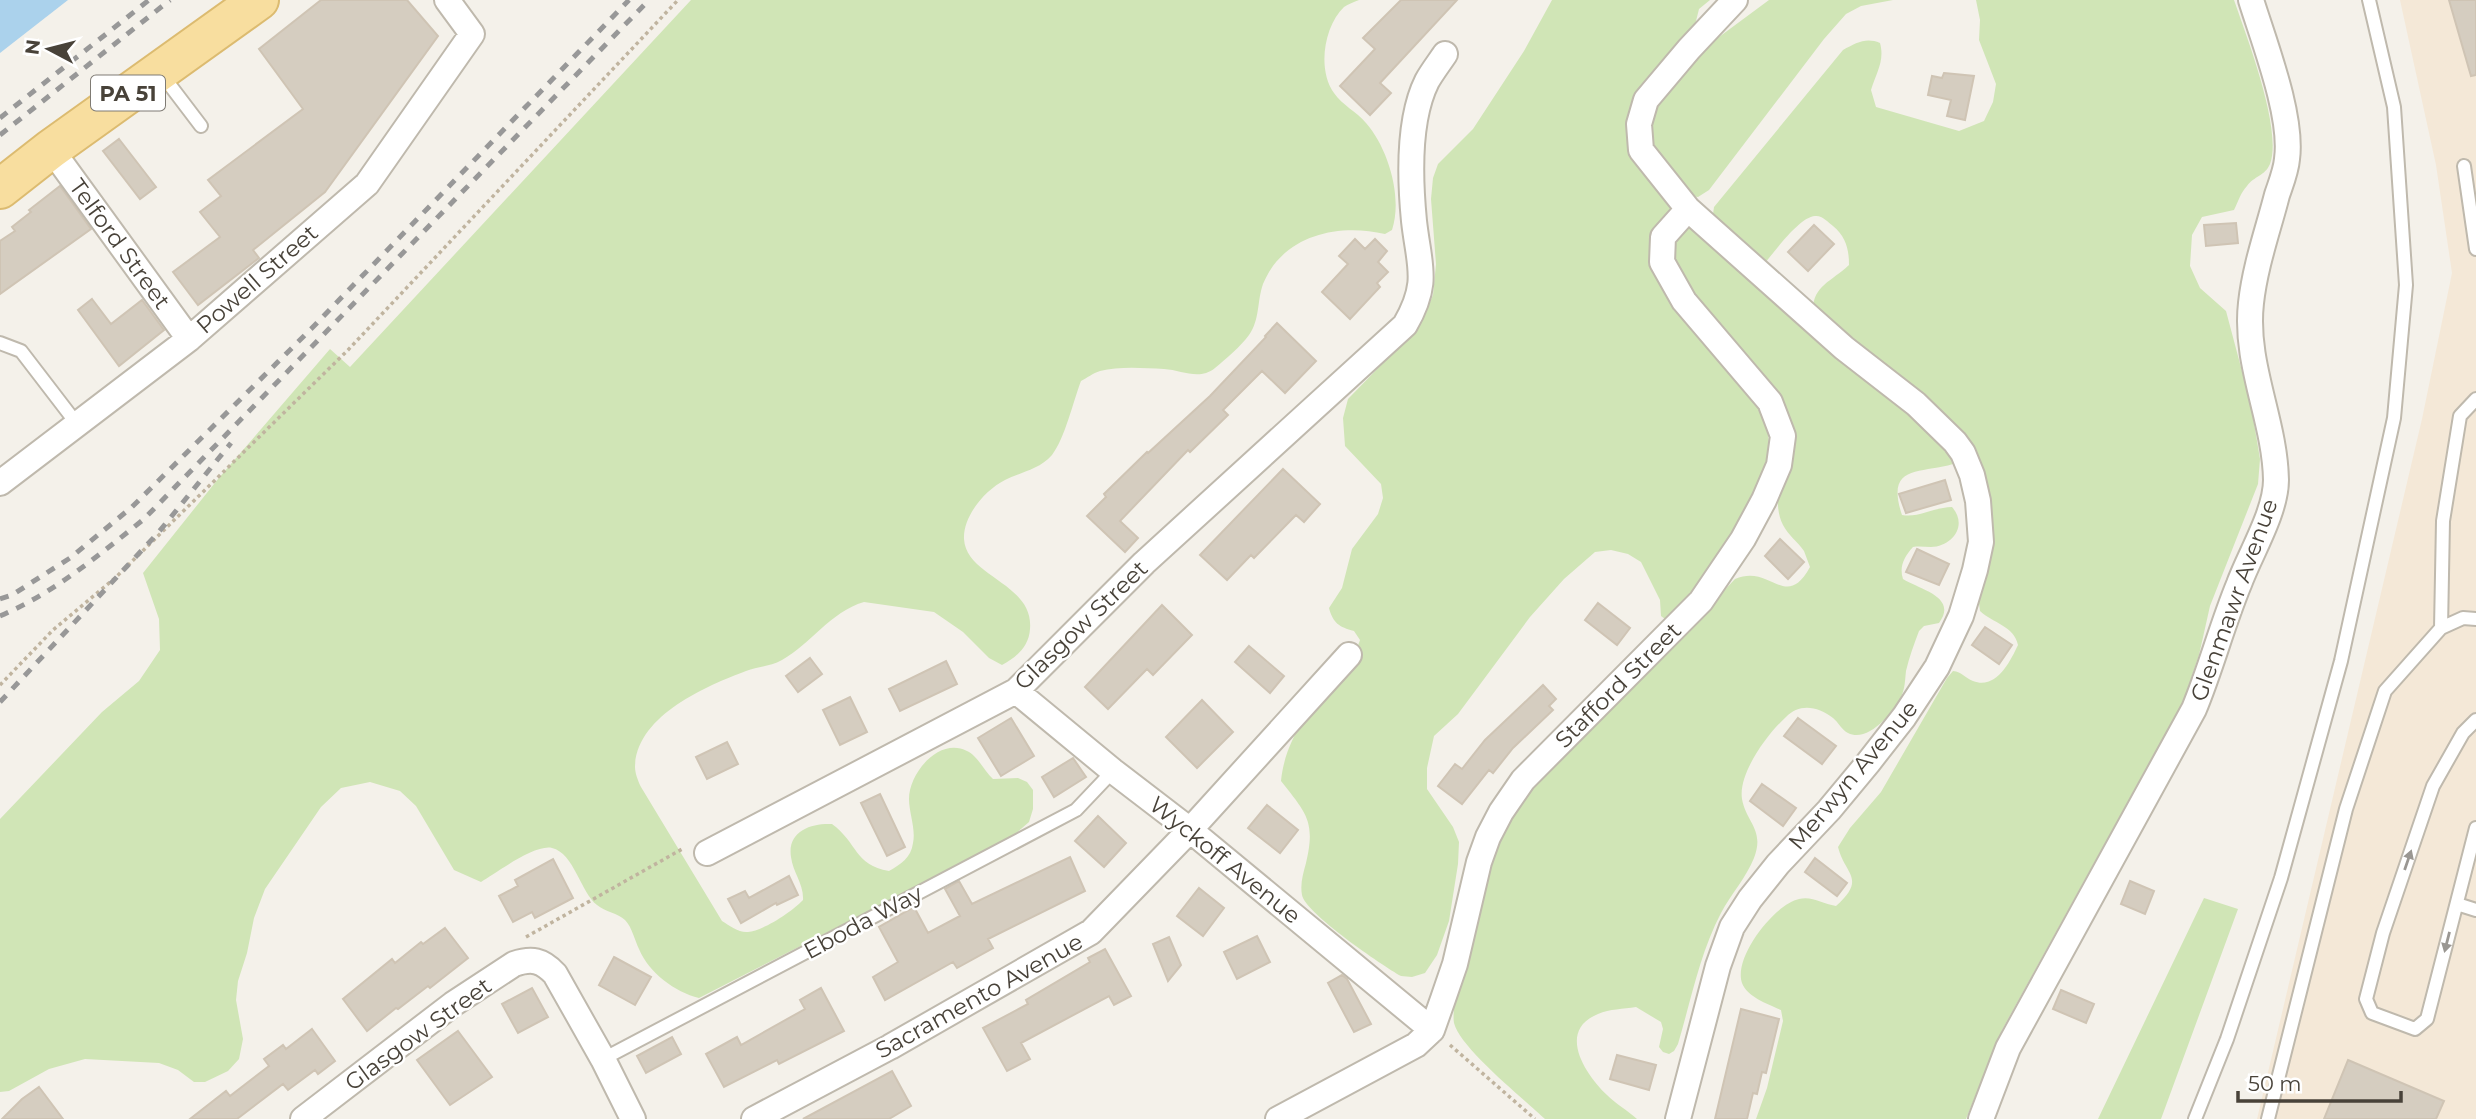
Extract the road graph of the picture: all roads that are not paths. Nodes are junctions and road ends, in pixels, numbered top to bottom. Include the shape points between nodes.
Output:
1 (259, 0) edge
2 (447, 0) edge
3 (1735, 0) edge
4 (2251, 0) edge
5 (2369, 0) edge
6 (1445, 54) dead end
7 (159, 71) junction
8 (201, 126) dead end
9 (51, 149) junction
10 (2464, 166) dead end
11 (0, 189) edge
12 (1688, 209) junction
13 (2476, 249) edge
14 (189, 339) junction
15 (0, 344) edge
16 (2476, 399) edge
17 (78, 424) junction
18 (0, 484) edge
19 (2476, 620) edge
20 (2441, 628) junction
21 (1349, 655) dead end
22 (1016, 691) junction
23 (2476, 720) edge
24 (1113, 771) junction
25 (2476, 828) edge
26 (1190, 830) junction
27 (707, 853) dead end
28 (2457, 904) junction
29 (2476, 910) edge
30 (1432, 1030) junction
31 (603, 1059) junction
32 (303, 1119) edge
33 (633, 1119) edge
34 (754, 1119) edge
35 (1278, 1119) edge
36 (1678, 1119) edge
37 (1982, 1119) edge
38 (2194, 1119) edge
39 (2268, 1119) edge

1 - 7 main road, PA 51
2 - 14 street, Powell Street via 472,34 367,184
3 - 12 street, Merwyn Avenue via 1646,100 1639,124 1641,150
4 - 37 street, Glenmawr Avenue via 2288,133 2287,159 2260,255 2250,316 2250,343 2274,444 2276,484 2194,709 2008,1048
5 - 38 lane via 2394,107 2406,285 2394,418 2341,661 2281,878 2227,1039
6 - 22 street, Glasgow Street via 1426,82 1410,156 1422,275 1416,306 1405,326 1144,563
7 - 8 lane
7 - 9 main road, PA 51
9 - 11 main road, PA 51
9 - 14 street, Telford Street
10 - 13 lane
12 - 30 street, Stafford Street via 1663,237 1662,262 1684,301 1770,402 1783,436 1779,465 1743,539 1702,601 1523,780 1501,812 1479,862 1455,964
12 - 36 street, Merwyn Avenue via 1955,442 1972,475 1981,542 1961,616 1937,667 1868,763 1778,864 1732,927
14 - 17 street, Powell Street
15 - 17 lane via 20,351
16 - 20 lane via 2460,416 2443,521
17 - 18 street, Powell Street
19 - 20 lane via 2463,618
20 - 39 lane via 2385,691 2346,809
21 - 26 street, Sacramento Avenue
22 - 24 street, Wyckoff Avenue
22 - 27 street, Glasgow Street
28 -> 23 lane via 2427,1019 2415,1028 2372,1013 2366,999 2379,946 2433,786 2463,733
24 - 26 street, Wyckoff Avenue
24 - 31 lane, Eboda Way via 1076,810
25 - 28 lane
26 - 30 street, Wyckoff Avenue
26 - 34 street, Sacramento Avenue via 1091,932
28 - 29 lane
30 - 35 street via 1416,1045
31 - 32 street, Glasgow Street via 555,974 546,964 525,960 453,1004
31 - 33 street

